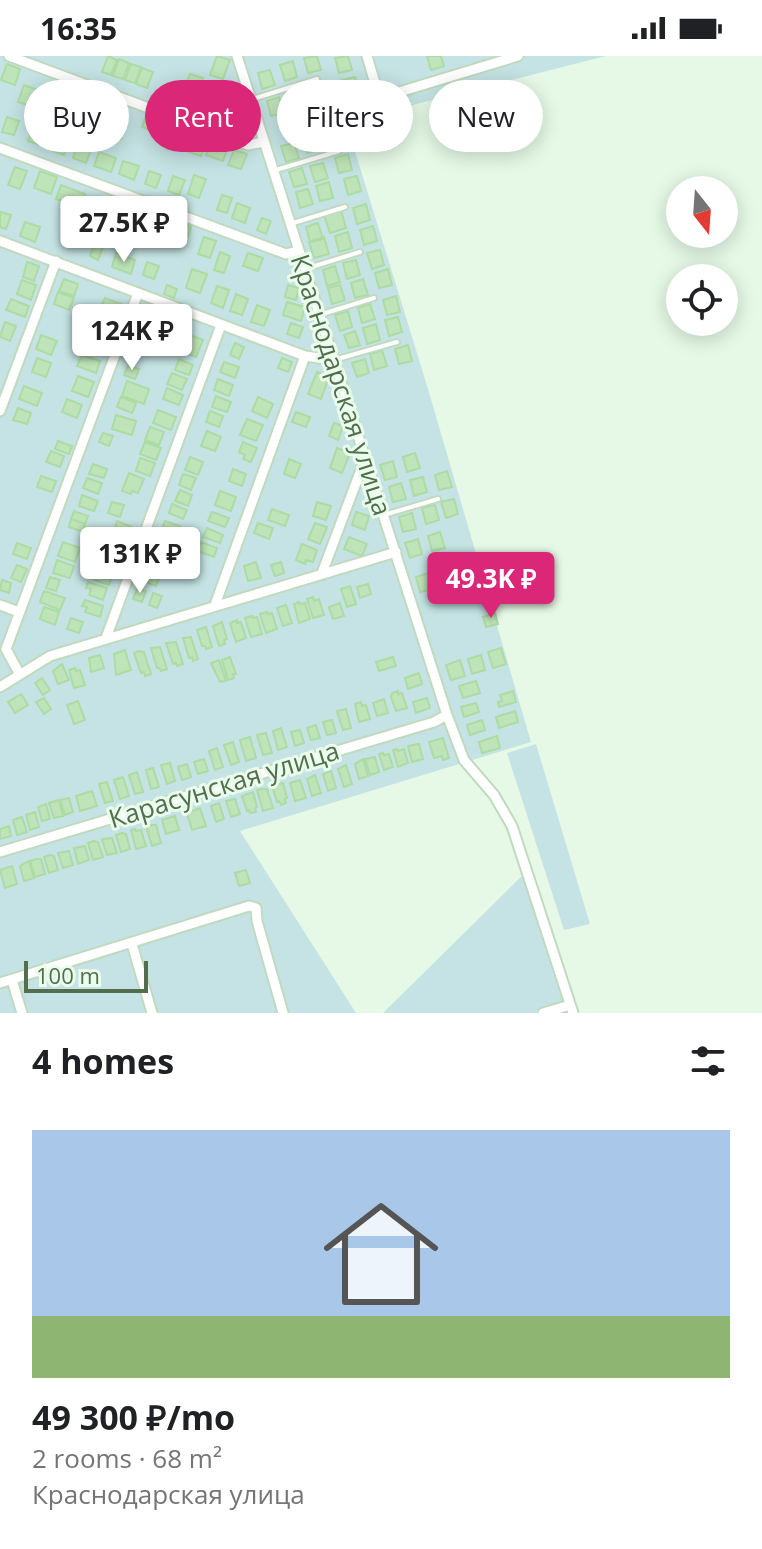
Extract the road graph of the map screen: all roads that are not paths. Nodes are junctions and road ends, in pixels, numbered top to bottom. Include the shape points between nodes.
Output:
1 (9, 56) edge
2 (237, 56) edge
3 (367, 56) edge
4 (518, 56) edge
5 (317, 79) dead end
6 (244, 80) edge
7 (261, 97) edge
8 (261, 133) edge
9 (264, 142) junction
10 (0, 148) edge
11 (336, 152) edge
12 (272, 171) junction
13 (345, 207) dead end
14 (289, 224) junction
15 (0, 241) edge
16 (297, 251) junction
17 (360, 252) dead end
18 (56, 261) junction
19 (304, 270) junction
20 (138, 293) junction
21 (374, 298) dead end
22 (319, 315) junction
23 (221, 325) junction
24 (397, 342) dead end
25 (305, 356) junction
26 (334, 360) junction
27 (0, 411) edge
28 (365, 459) junction
29 (438, 499) dead end
30 (384, 515) junction
31 (396, 552) junction
32 (322, 573) junction
33 (0, 605) edge
34 (215, 605) junction
35 (19, 612) junction
36 (106, 638) junction
37 (19, 673) junction
38 (0, 687) edge
39 (447, 715) junction
40 (0, 852) edge
41 (132, 944) junction
42 (12, 980) junction
43 (0, 983) edge
44 (572, 1009) edge
45 (22, 1013) edge
46 (152, 1013) edge
47 (283, 1013) edge
48 (543, 1013) edge

1 - 9 street via 248,145
2 - 6 street, Краснодарская улица
3 - 4 street via 379,95 386,96
5 - 7 lane
8 - 9 street, Краснодарская улица
9 - 12 street, Краснодарская улица
10 - 16 street via 286,254
11 - 12 lane
12 - 14 street, Краснодарская улица
13 - 14 lane
14 - 16 street, Краснодарская улица
15 - 18 street
16 - 19 street, Краснодарская улица
17 - 19 lane
18 - 20 street
18 - 27 street
19 - 22 street, Краснодарская улица
20 - 23 street
20 - 35 street
21 - 22 lane
22 - 26 street, Краснодарская улица
23 - 25 street
23 - 36 street
24 - 26 lane
25 - 26 street
25 - 34 street
26 - 28 street, Краснодарская улица
28 - 30 street, Краснодарская улица
28 - 32 street
29 - 30 lane
30 - 31 street, Краснодарская улица
31 - 32 street
31 - 39 street, Краснодарская улица
32 - 34 street
33 - 35 street
34 - 36 street
35 - 37 street via 6,649
36 - 37 street via 50,656
37 - 38 street
39 - 40 street, Карасунская улица
39 - 44 street, Краснодарская улица via 464,760 512,826
41 - 42 street
41 - 46 street
41 - 47 street via 256,908
42 - 43 street
42 - 45 street
44 - 48 street

